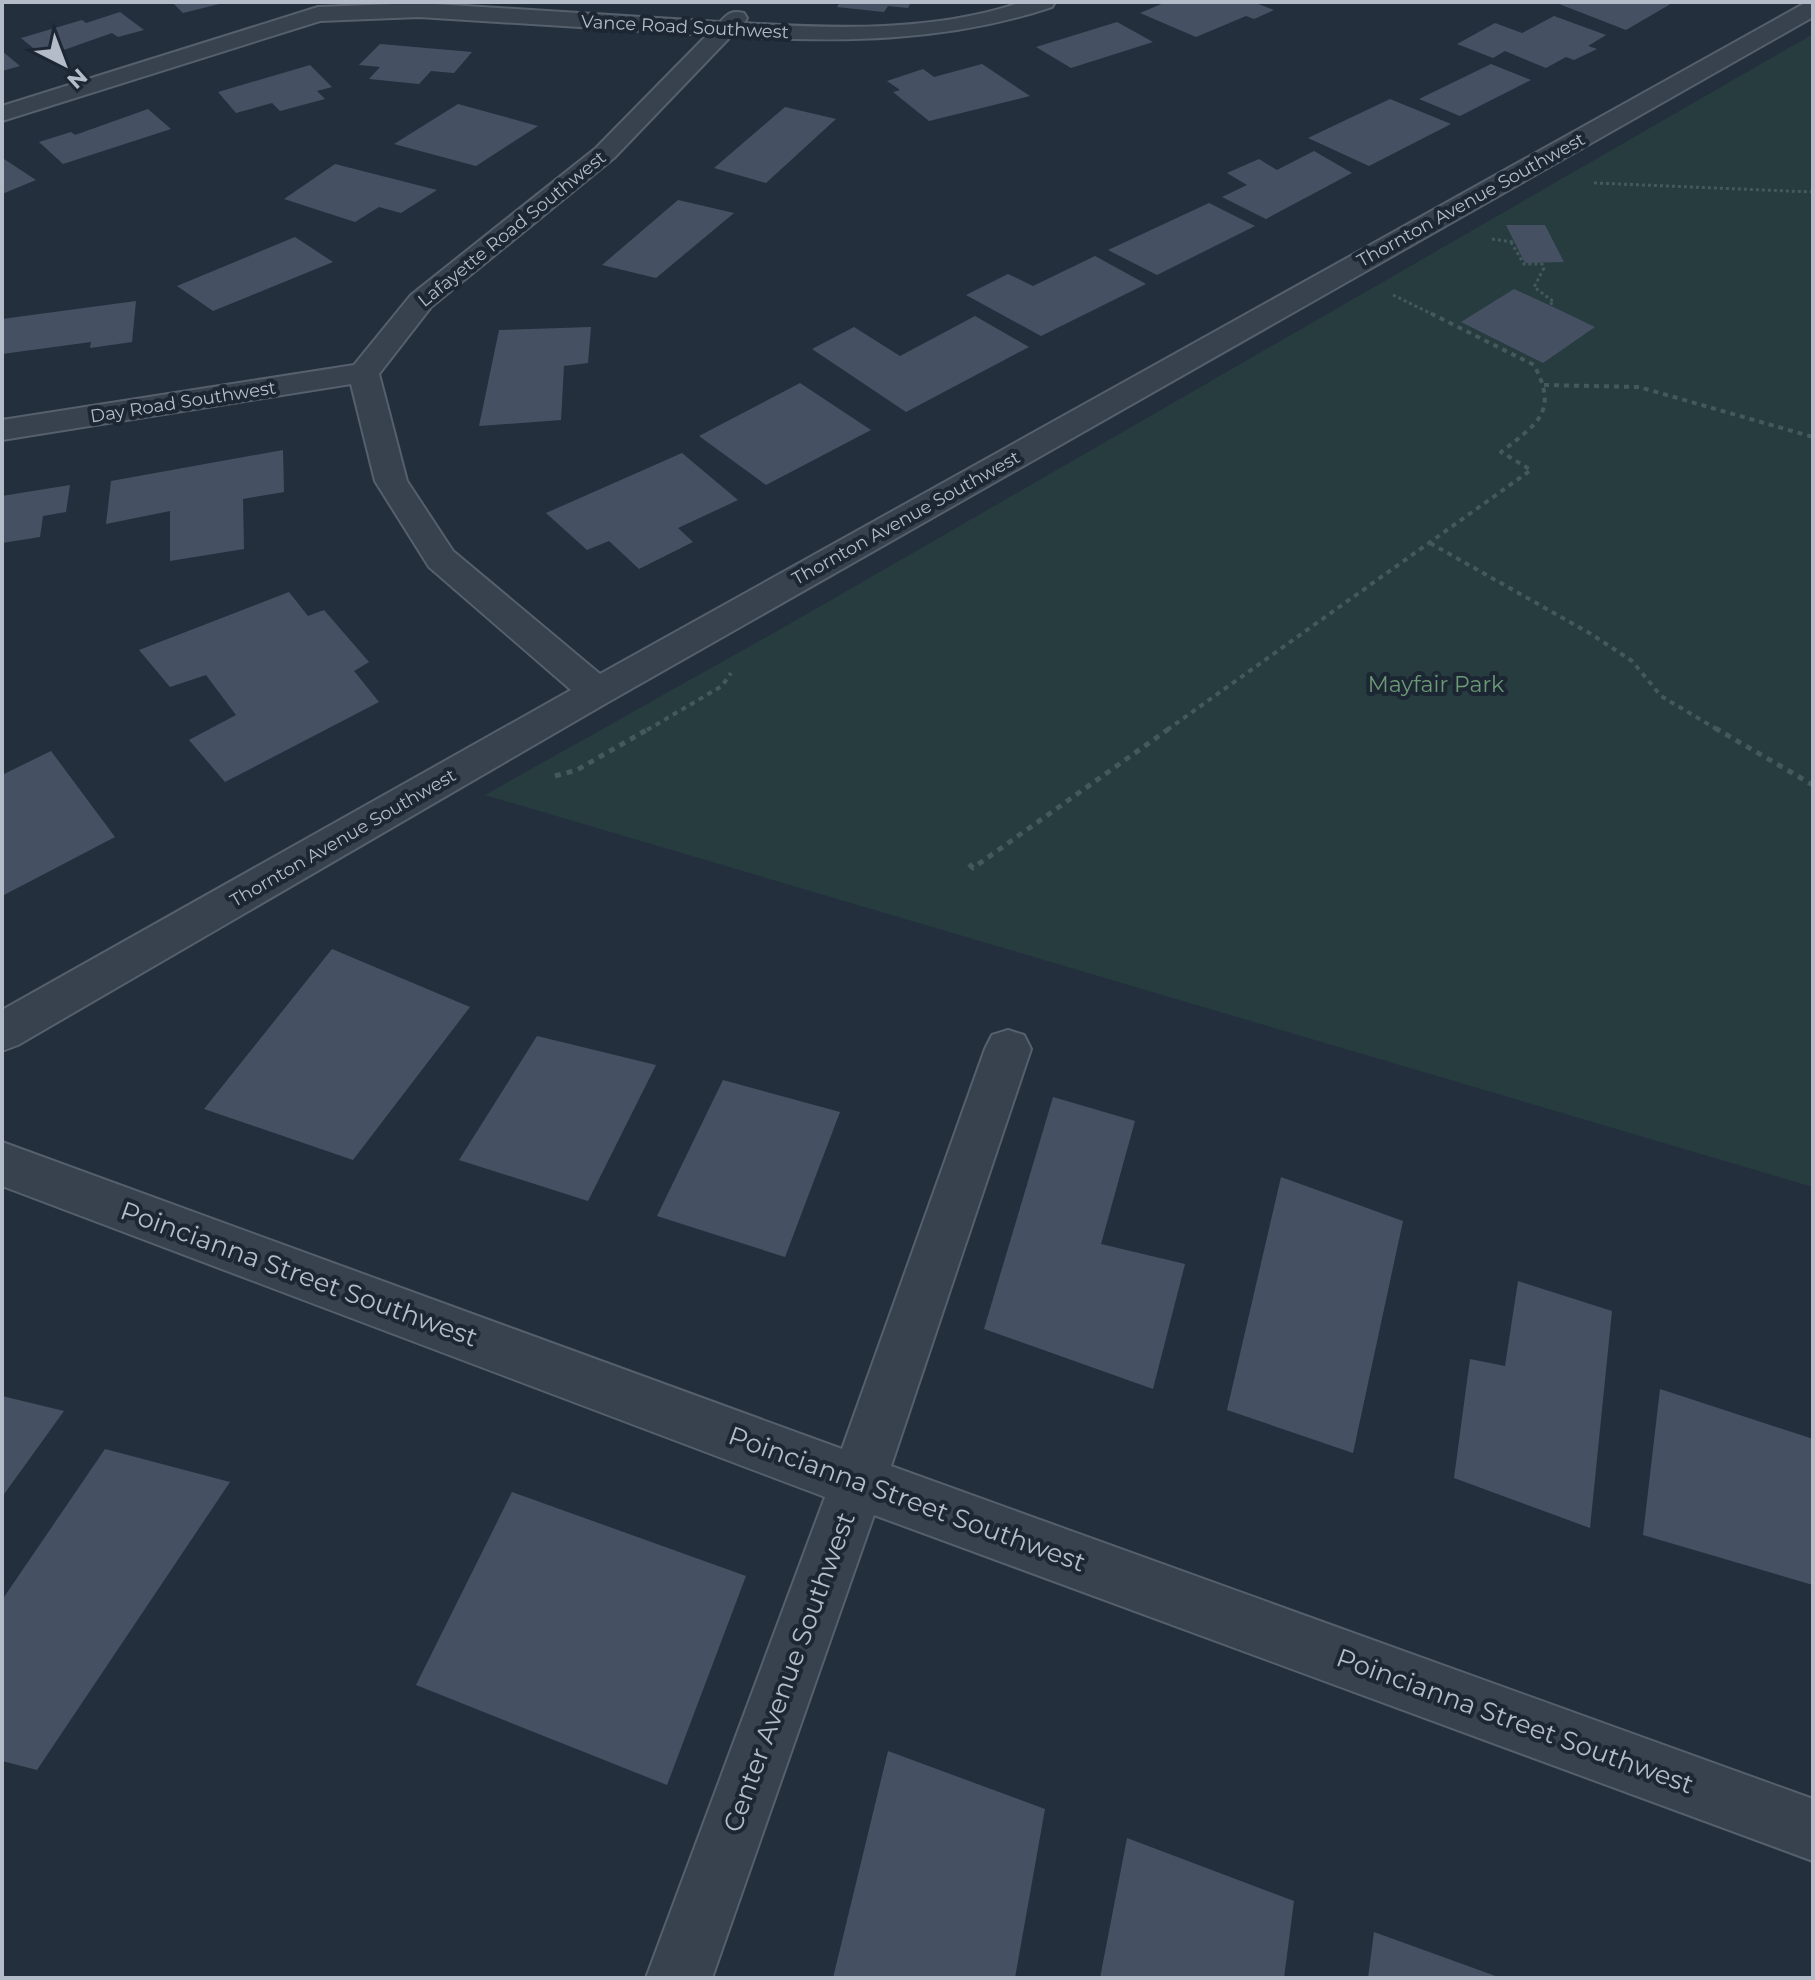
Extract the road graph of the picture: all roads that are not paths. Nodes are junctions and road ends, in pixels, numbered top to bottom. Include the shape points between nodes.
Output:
1 (750, 2) edge
2 (1044, 2) edge
3 (1813, 8) edge
4 (724, 31) junction
5 (2, 114) edge
6 (364, 373) junction
7 (2, 430) edge
8 (597, 692) junction
9 (2, 1032) edge
10 (1008, 1049) dead end
11 (2, 1164) edge
12 (858, 1482) junction
13 (1813, 1830) edge
14 (679, 1978) edge

1 - 4 street, Lafayette Road Southwest
2 - 4 street, Vance Road Southwest via 1003,16 926,28 824,35
3 - 8 street, Thornton Avenue Southwest
4 - 5 street, Vance Road Southwest via 419,10 318,14
4 - 6 street, Lafayette Road Southwest via 605,153 421,301
6 - 7 street, Day Road Southwest
6 - 8 street via 391,481 441,559
8 - 9 street, Thornton Avenue Southwest
10 - 12 street, Center Avenue Southwest
11 - 12 street, Poincianna Street Southwest
12 - 13 street, Poincianna Street Southwest
12 - 14 street, Center Avenue Southwest

